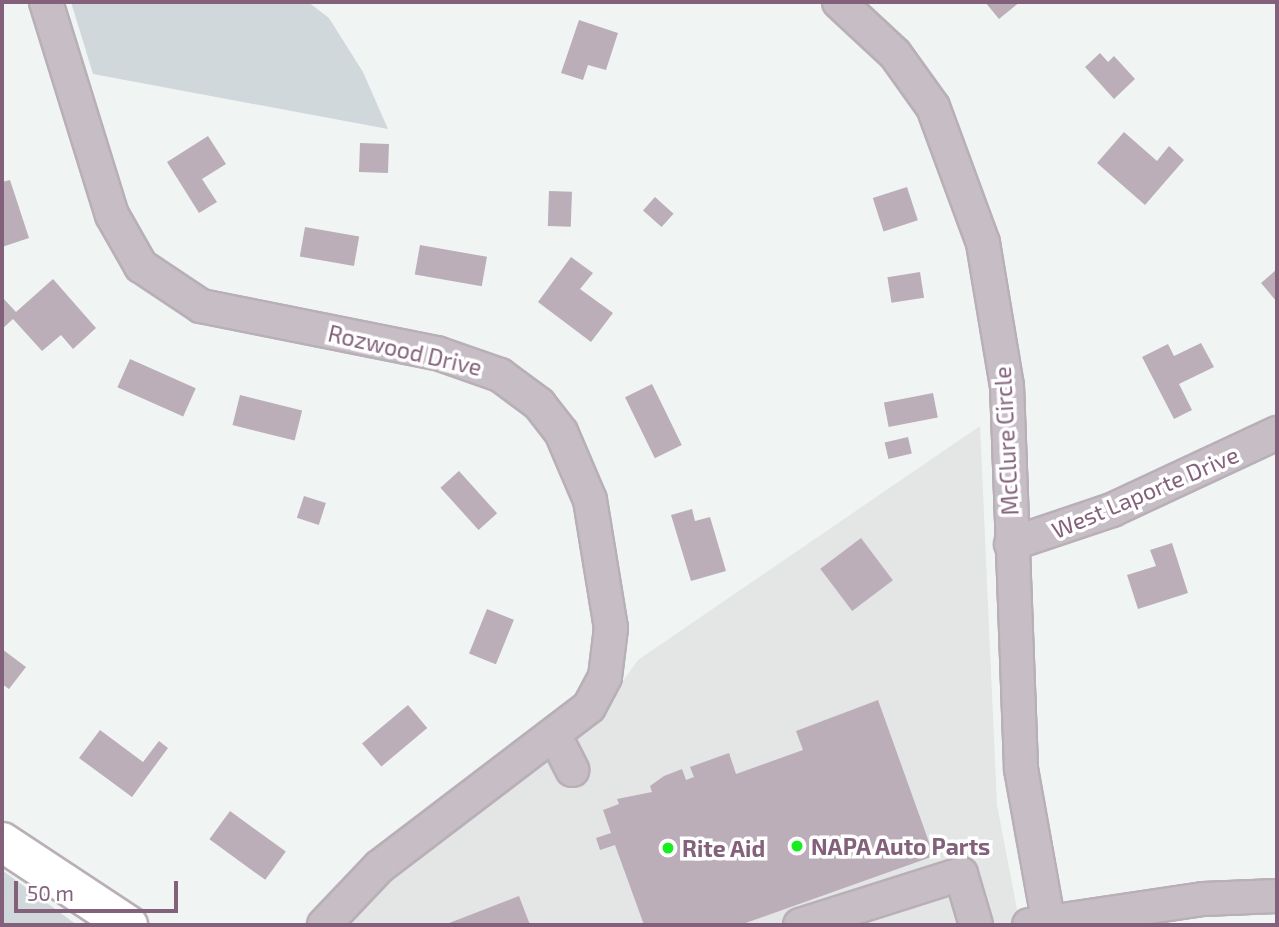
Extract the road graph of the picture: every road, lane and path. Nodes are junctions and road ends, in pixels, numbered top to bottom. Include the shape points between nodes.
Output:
1 (46, 2) edge
2 (839, 2) edge
3 (1277, 433) edge
4 (1011, 544) junction
5 (556, 738) junction
6 (572, 770) dead end
7 (2, 842) edge
8 (1277, 896) edge
9 (1041, 923) edge
10 (128, 925) edge
11 (324, 925) edge
12 (800, 925) edge
13 (976, 925) edge

1 - 5 street, Rozwood Drive via 112,215 141,266 163,286 201,306 486,368 520,387 561,432 600,535 611,628 600,688
2 - 4 street, McClure Circle via 916,80 968,190 1007,386
3 - 4 street, West Laporte Drive via 1112,510
4 - 9 street, McClure Circle via 1021,769
5 - 6 street
5 - 11 street, Rozwood Drive via 379,867
7 - 10 main road
8 - 9 street
12 - 13 street via 961,874

